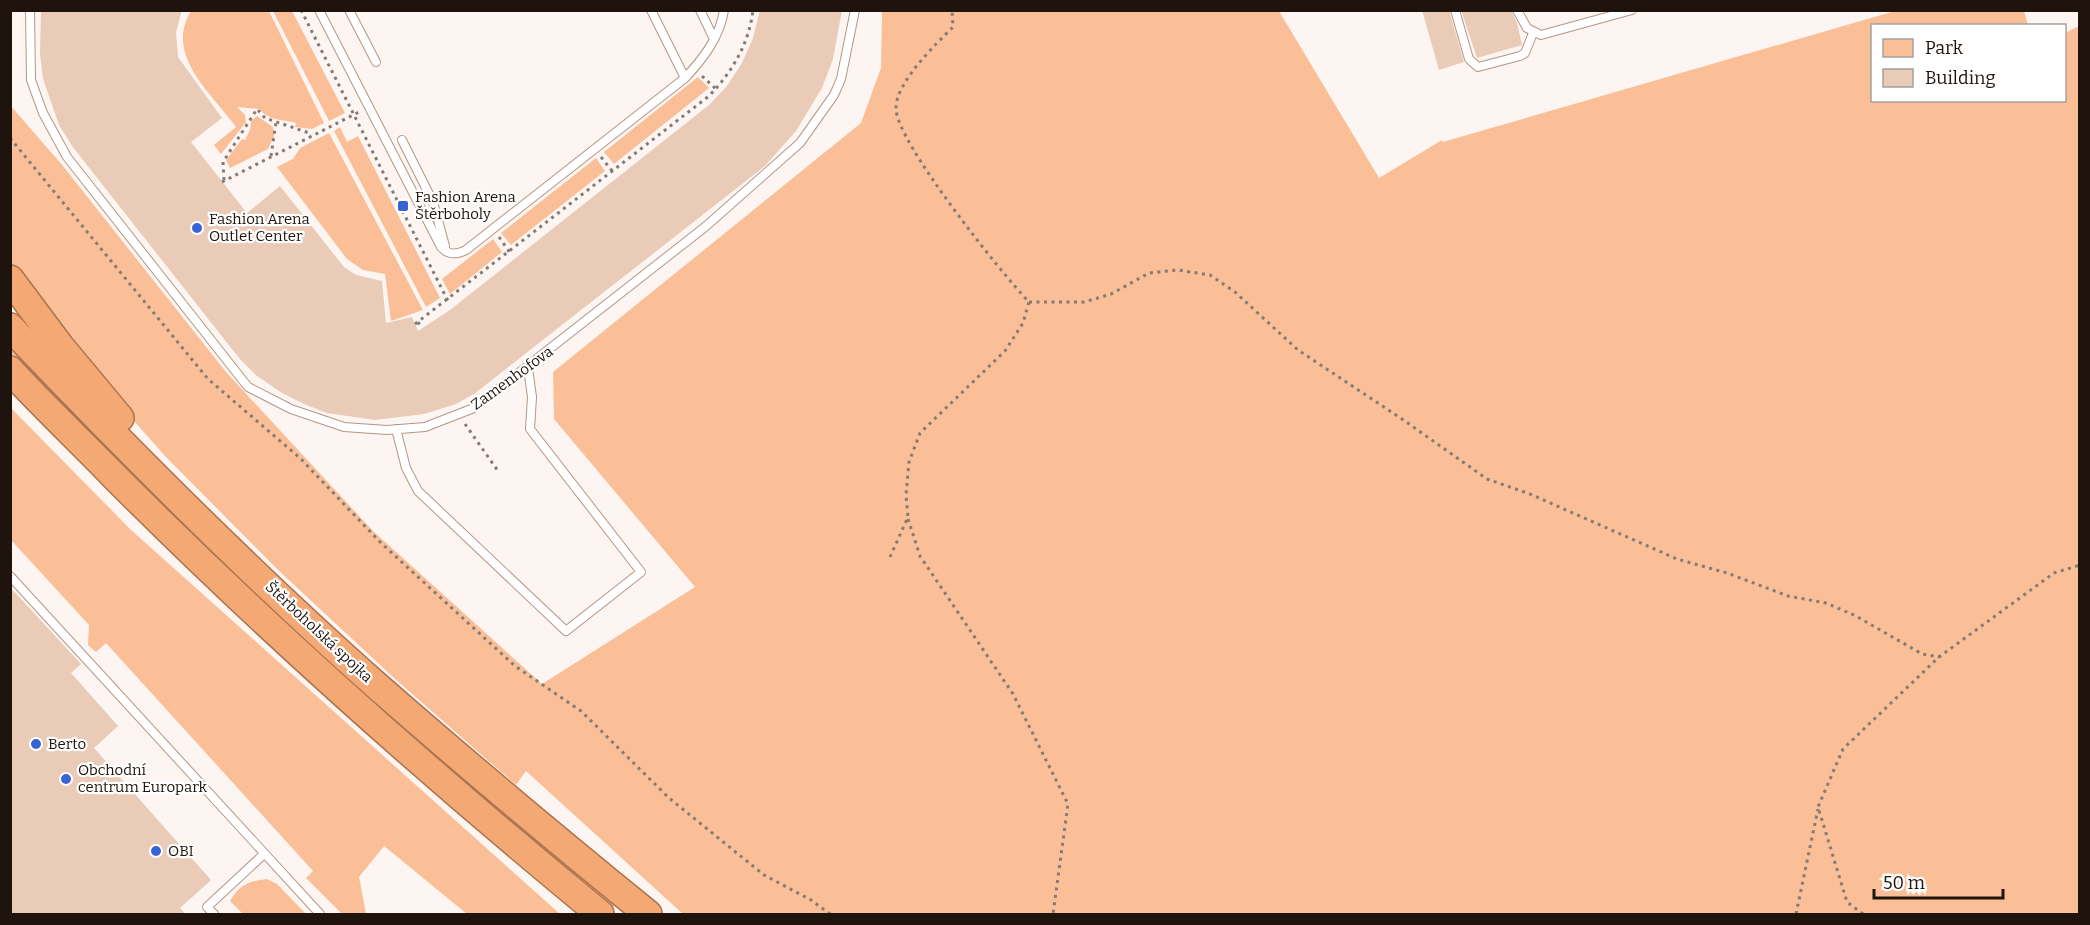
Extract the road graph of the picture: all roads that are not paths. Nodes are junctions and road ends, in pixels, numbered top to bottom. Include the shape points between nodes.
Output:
1 (30, 10) edge
2 (319, 10) edge
3 (349, 10) edge
4 (651, 10) edge
5 (700, 10) edge
6 (723, 10) edge
7 (855, 10) edge
8 (1455, 10) edge
9 (1517, 10) edge
10 (1632, 10) edge
11 (1533, 33) junction
12 (714, 39) junction
13 (376, 62) dead end
14 (686, 78) junction
15 (402, 140) dead end
16 (457, 254) junction
17 (10, 279) edge
18 (10, 327) edge
19 (528, 368) junction
20 (14, 375) edge
21 (396, 429) junction
22 (231, 550) junction
23 (10, 576) edge
24 (264, 854) junction
25 (214, 915) edge
26 (320, 915) edge
27 (600, 915) edge
28 (648, 915) edge

1 - 21 lane, Zamenhofova via 31,80 43,113 67,157 248,387 291,410 344,427
2 - 16 lane via 441,247
3 - 13 lane
4 - 14 lane
5 - 12 lane
6 - 12 lane
7 - 19 lane, Zamenhofova via 842,79 800,143 705,227
8 - 11 lane via 1469,59 1478,67 1526,53
9 - 11 lane
10 - 11 lane via 1550,34
12 - 14 lane
14 - 16 lane
15 - 16 lane via 433,202 444,244
17 - 22 highway via 60,346
18 - 22 highway, Štěrboholská spojka
19 - 21 lane, Zamenhofova via 474,408 425,427
19 - 21 lane via 532,397 530,429 641,572 566,631 418,490 406,468
20 - 27 highway, Štěrboholská spojka via 177,539 311,666 470,807
22 - 28 highway, Štěrboholská spojka via 376,685
23 - 24 lane
24 - 25 lane via 207,907
24 - 26 lane

